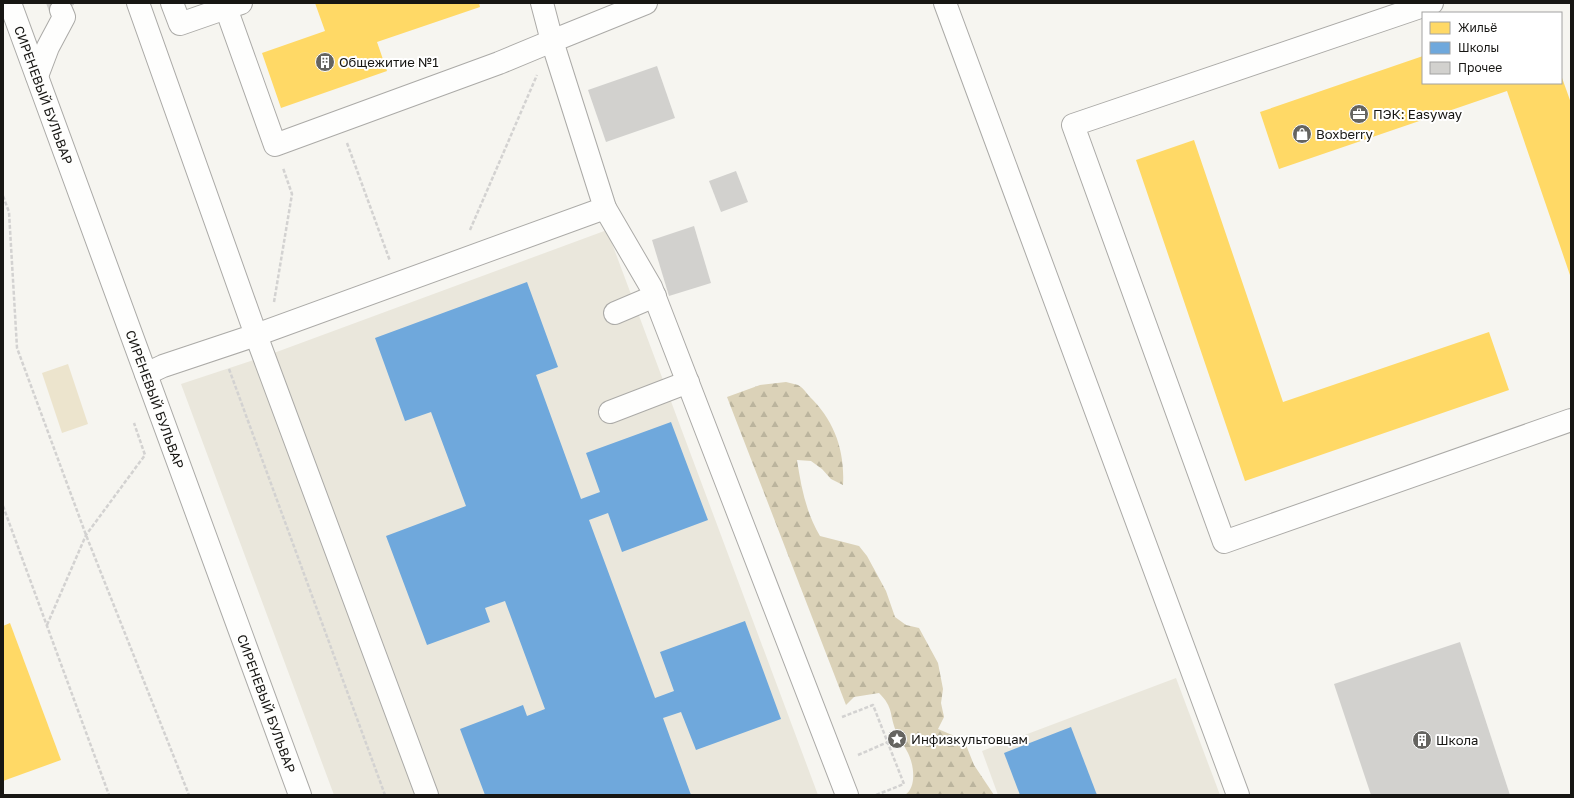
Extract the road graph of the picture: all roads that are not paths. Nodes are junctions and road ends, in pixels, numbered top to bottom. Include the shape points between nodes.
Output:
1 (138, 3) edge
2 (172, 3) edge
3 (542, 3) edge
4 (646, 3) edge
5 (945, 3) edge
6 (1432, 3) edge
7 (234, 6) edge
8 (9, 10) edge
9 (61, 10) dead end
10 (552, 41) junction
11 (37, 76) junction
12 (605, 208) junction
13 (655, 296) junction
14 (615, 313) dead end
15 (263, 333) junction
16 (146, 374) junction
17 (688, 382) junction
18 (610, 412) dead end
19 (1571, 420) edge
20 (300, 795) edge
21 (427, 795) edge
22 (847, 795) edge
23 (1238, 795) edge

1 - 15 main road
2 - 7 main road via 180,24
3 - 10 main road
4 - 10 main road
5 - 23 main road
6 - 19 main road via 1073,125 1224,542
7 - 10 main road via 275,144 499,63
8 - 11 main road, СИРЕНЕВЫЙ БУЛЬВАР
9 - 11 main road via 64,17 48,47
10 - 12 main road
11 - 16 main road, СИРЕНЕВЫЙ БУЛЬВАР
12 - 13 main road
12 - 15 main road
13 - 14 main road
13 - 17 main road
15 - 16 main road
15 - 21 main road
16 - 20 main road, СИРЕНЕВЫЙ БУЛЬВАР
17 - 18 main road
17 - 22 main road

